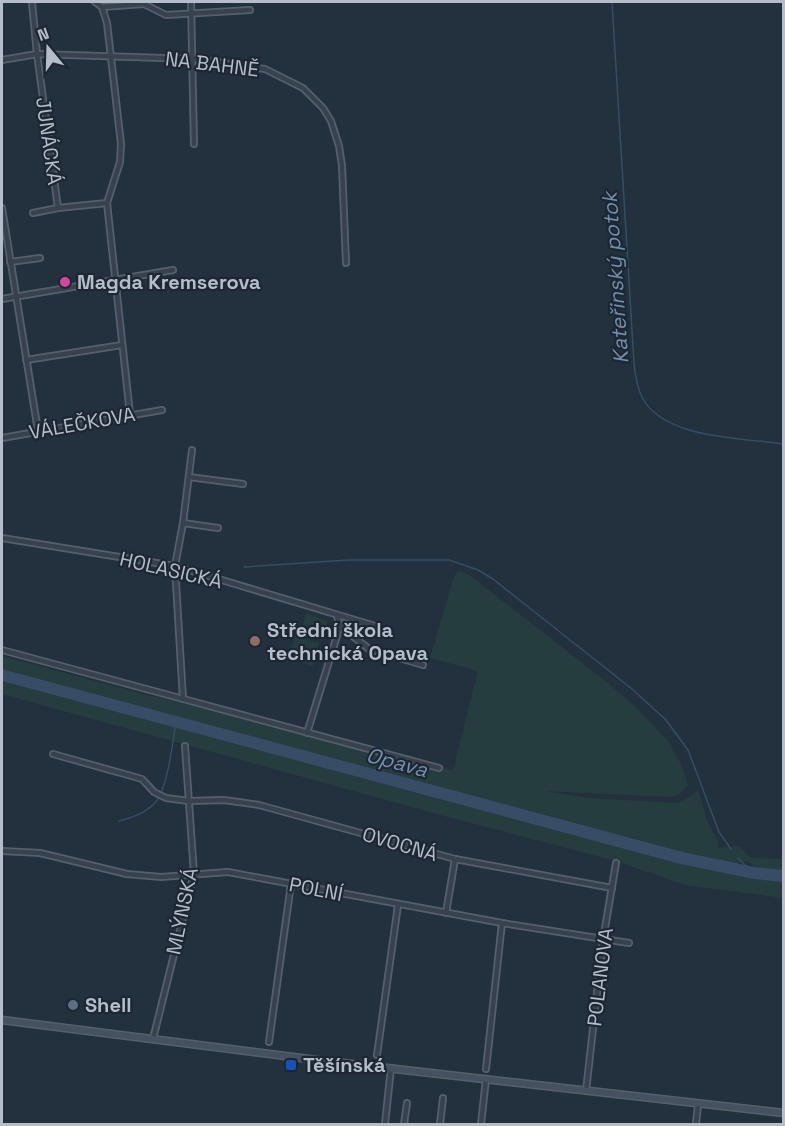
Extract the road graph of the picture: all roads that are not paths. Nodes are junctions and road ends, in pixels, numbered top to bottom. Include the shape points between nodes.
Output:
1 (95, 2) edge
2 (192, 2) edge
3 (32, 3) edge
4 (102, 7) junction
5 (250, 10) dead end
6 (192, 13) junction
7 (37, 54) junction
8 (111, 56) junction
9 (194, 59) junction
10 (2, 60) edge
11 (194, 144) dead end
12 (107, 204) junction
13 (2, 208) edge
14 (58, 208) junction
15 (33, 213) dead end
16 (40, 258) dead end
17 (10, 262) junction
18 (346, 263) dead end
19 (173, 270) dead end
20 (116, 280) junction
21 (16, 297) junction
22 (2, 299) edge
23 (122, 345) junction
24 (26, 360) junction
25 (162, 410) dead end
26 (130, 414) junction
27 (38, 430) junction
28 (2, 438) edge
29 (192, 450) dead end
30 (189, 477) junction
31 (243, 484) dead end
32 (183, 523) junction
33 (218, 528) dead end
34 (2, 538) edge
35 (175, 566) junction
36 (338, 616) junction
37 (375, 626) dead end
38 (340, 627) junction
39 (2, 650) edge
40 (423, 665) dead end
41 (183, 699) junction
42 (307, 733) junction
43 (185, 746) dead end
44 (53, 754) dead end
45 (439, 768) dead end
46 (189, 801) junction
47 (2, 851) edge
48 (455, 859) junction
49 (616, 863) dead end
50 (194, 874) junction
51 (291, 884) junction
52 (612, 888) junction
53 (399, 904) junction
54 (446, 913) junction
55 (502, 923) junction
56 (603, 940) junction
57 (630, 943) dead end
58 (2, 1020) edge
59 (153, 1039) junction
60 (269, 1042) dead end
61 (377, 1055) dead end
62 (391, 1068) junction
63 (486, 1069) dead end
64 (486, 1079) junction
65 (586, 1090) junction
66 (443, 1098) dead end
67 (407, 1103) dead end
68 (698, 1104) junction
69 (783, 1113) edge
70 (385, 1125) edge
71 (404, 1125) edge
72 (440, 1125) edge
73 (481, 1125) edge
74 (696, 1125) edge

1 - 4 street
2 - 6 street
3 - 7 street, JUNÁCKÁ
4 - 6 street via 144,4 166,15
4 - 8 street
5 - 6 street
6 - 9 street
7 - 8 street, NA BAHNĚ
7 - 10 street, NA BAHNĚ
7 - 14 street, JUNÁCKÁ
8 - 9 street, NA BAHNĚ
8 - 12 street via 121,144 120,162
9 - 11 street
9 - 18 street, NA BAHNĚ via 265,69 303,88 323,108 336,134 342,166
12 - 14 street, JUNÁCKÁ
12 - 20 street
13 - 17 street
14 - 15 street, JUNÁCKÁ
16 - 17 street
17 - 21 street
19 - 20 street
20 - 21 street
20 - 23 street
21 - 22 street
21 - 24 street
23 - 24 street
23 - 26 street
24 - 27 street
25 - 26 street, VÁLEČKOVA
26 - 27 street, VÁLEČKOVA
27 - 28 street, VÁLEČKOVA
29 - 30 street
30 - 31 street
30 - 32 street
32 - 33 street
32 - 35 street
34 - 35 street, HOLASICKÁ
35 - 36 street, HOLASICKÁ
35 - 41 street
36 - 37 street, HOLASICKÁ
36 - 38 street
38 - 40 street via 369,648
38 - 42 street
39 - 41 street
41 - 42 street
42 - 45 street
43 - 46 street, MLÝNSKÁ
44 - 46 street, OVOCNÁ via 142,780 166,798
46 - 48 street, OVOCNÁ via 260,805
46 - 50 street, MLÝNSKÁ
47 - 50 street, POLNÍ via 40,853 127,874
48 - 52 street, OVOCNÁ
48 - 54 street
49 - 52 street, POLANOVA
50 - 51 street, POLNÍ via 228,872
50 - 59 street, MLÝNSKÁ
51 - 53 street, POLNÍ
51 - 60 street
52 - 56 street, POLANOVA
53 - 54 street, POLNÍ
53 - 61 street
54 - 55 street, POLNÍ
55 - 56 street, POLNÍ
55 - 63 street
56 - 57 street, POLNÍ
56 - 65 street, POLANOVA
58 - 59 street
59 - 62 street
62 - 64 street
62 - 70 street
64 - 65 street
64 - 73 street
65 - 68 street
66 - 72 street
67 - 71 street
68 - 69 street
68 - 74 street

